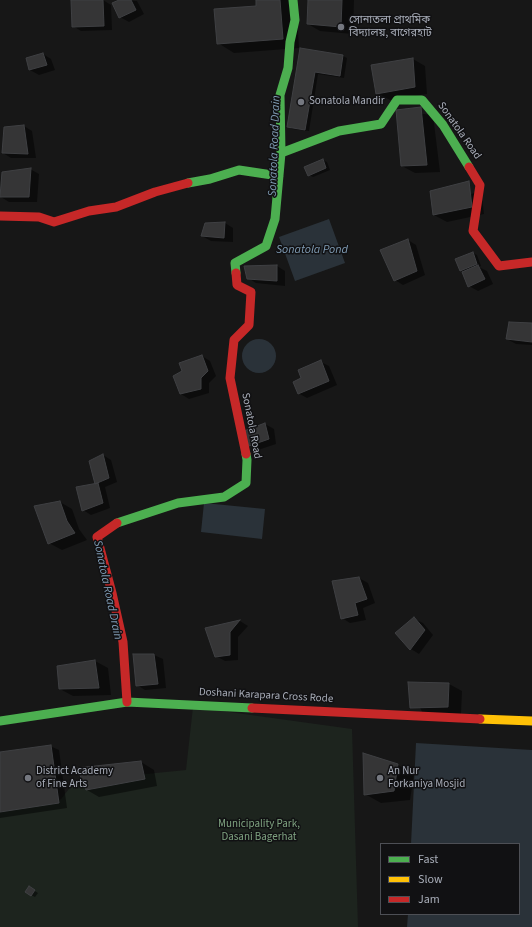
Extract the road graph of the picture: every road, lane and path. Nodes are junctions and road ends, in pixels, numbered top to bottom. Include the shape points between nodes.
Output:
1 (293, 0) edge
2 (281, 152) junction
3 (279, 176) junction
4 (0, 216) edge
5 (532, 262) edge
6 (127, 702) junction
7 (0, 721) edge
8 (532, 721) edge

1 - 2 street, Sonatola Road via 295,20 288,68 280,95
2 - 3 street, Sonatola Road
2 - 5 street, Sonatola Road via 339,131 381,124 397,100 422,100 442,125 480,185 473,231 499,266
3 - 4 street via 239,170 155,192 116,207 89,211 54,222 40,217
3 - 6 street, Sonatola Road via 276,219 266,246 235,263 237,285 252,292 249,325 234,340 230,378 247,460 246,483 224,497 178,503 114,524 97,537 123,642
6 - 7 street, Doshani Karapara Cross Rode
6 - 8 street, Doshani Karapara Cross Rode

